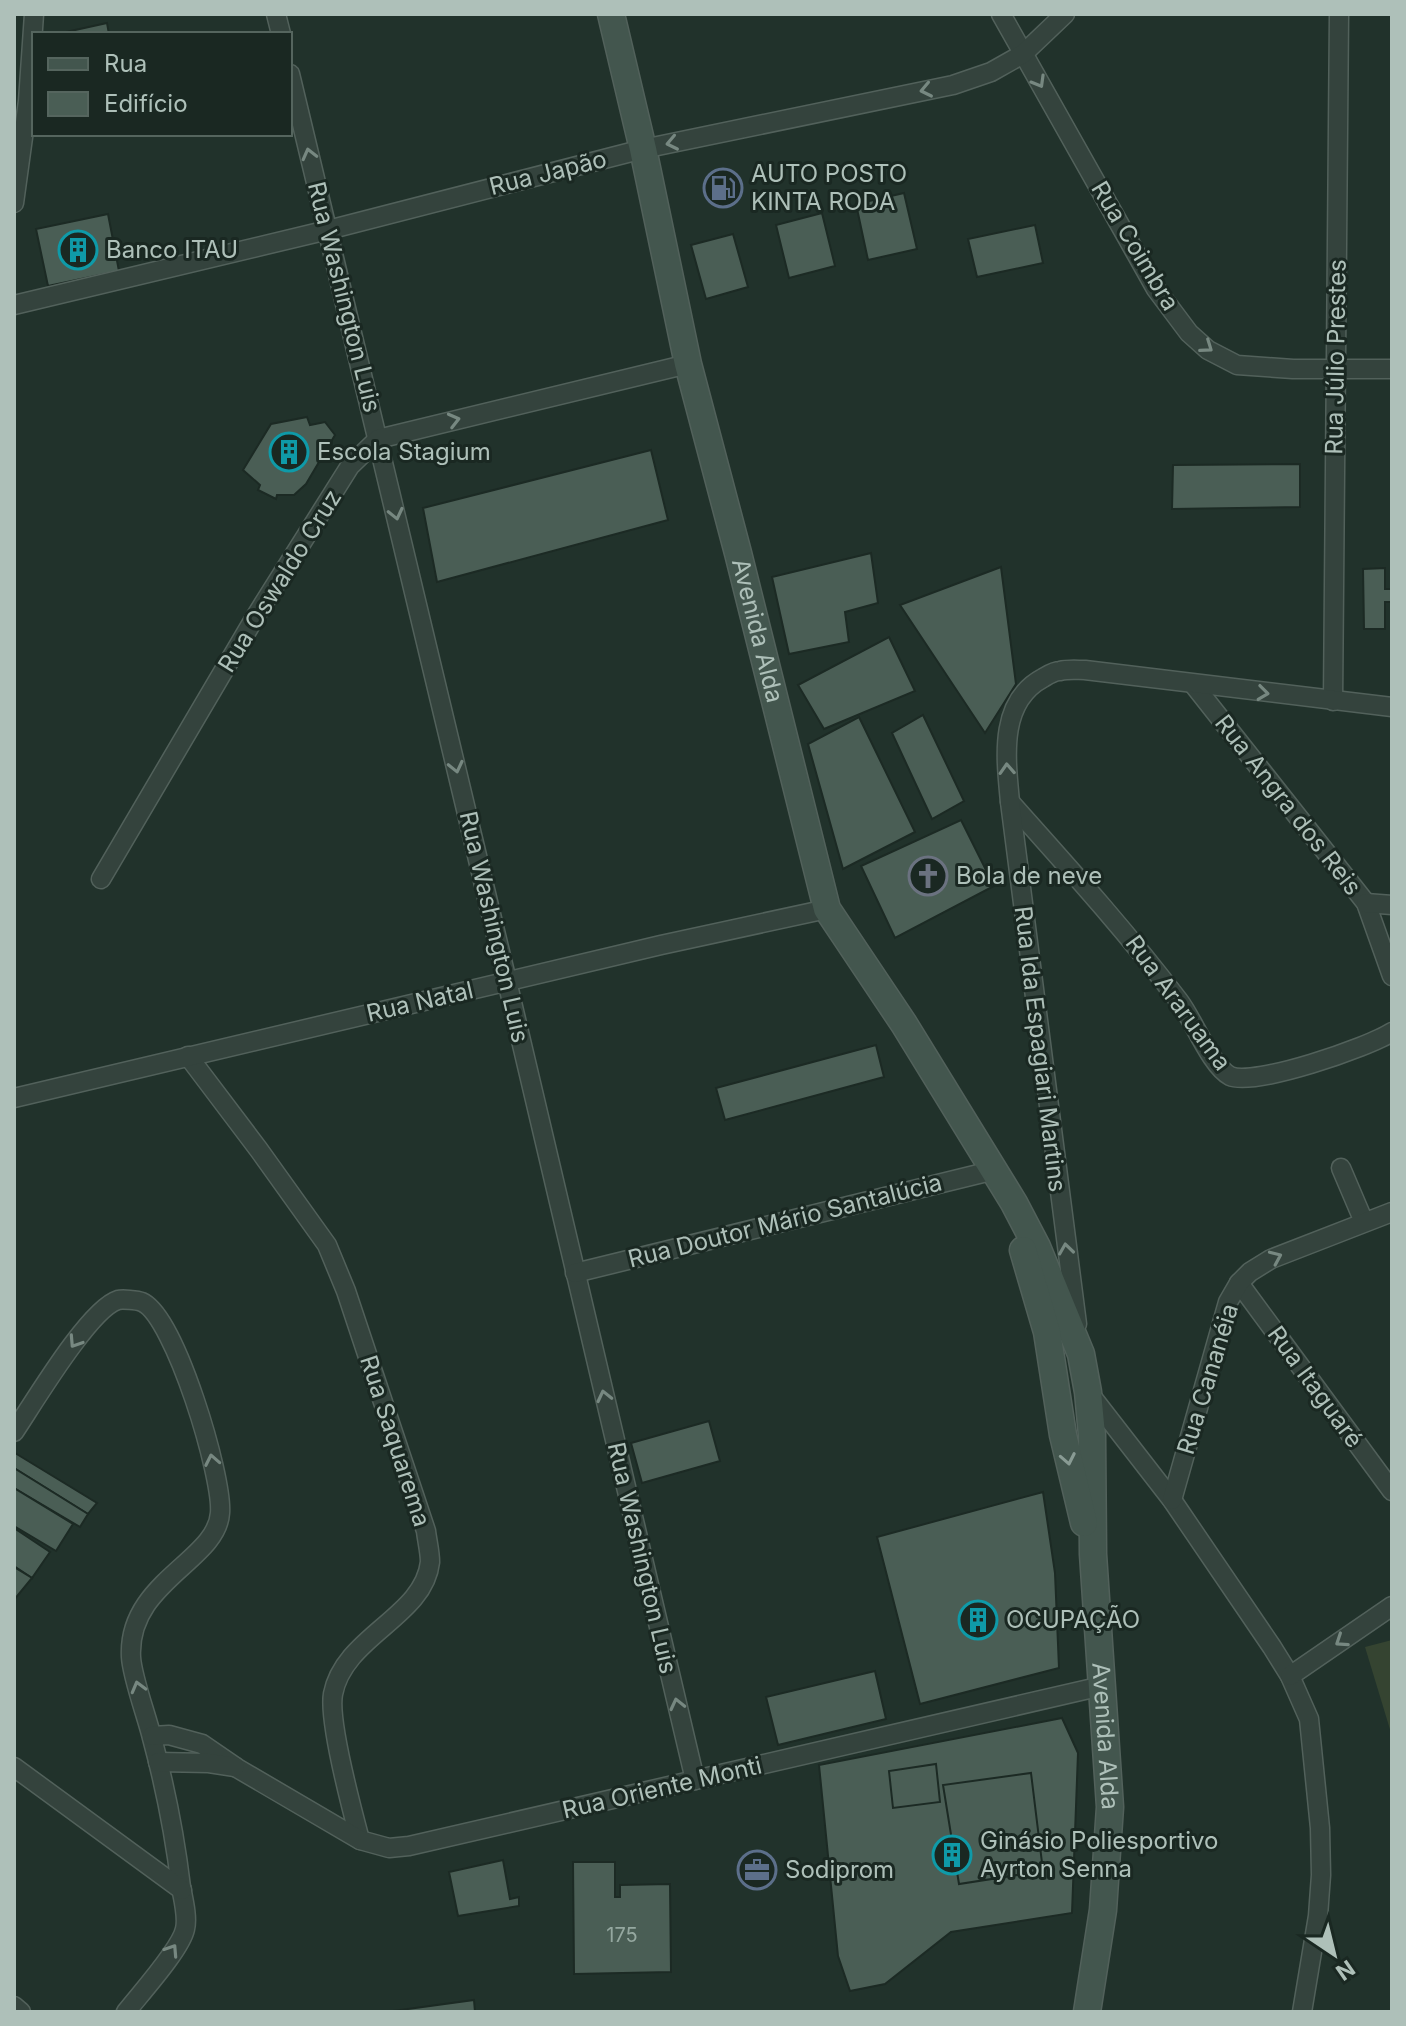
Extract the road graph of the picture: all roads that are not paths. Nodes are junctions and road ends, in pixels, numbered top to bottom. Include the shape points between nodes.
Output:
1 (611, 14) edge
2 (1001, 14) edge
3 (1065, 14) edge
4 (1339, 14) edge
5 (32, 43) edge
6 (1023, 54) junction
7 (292, 82) edge
8 (643, 149) junction
9 (14, 203) edge
10 (328, 230) junction
11 (14, 305) edge
12 (688, 364) junction
13 (1336, 369) junction
14 (1392, 369) edge
15 (378, 439) junction
16 (1193, 684) junction
17 (1333, 701) junction
18 (1392, 707) edge
19 (1010, 802) junction
20 (101, 879) dead end
21 (1366, 903) junction
22 (1392, 905) edge
23 (827, 909) junction
24 (1392, 976) edge
25 (507, 981) junction
26 (1392, 1032) edge
27 (188, 1056) junction
28 (14, 1098) edge
29 (1341, 1168) dead end
30 (995, 1170) junction
31 (1014, 1203) junction
32 (1392, 1212) edge
33 (1364, 1222) junction
34 (575, 1273) junction
35 (1239, 1283) junction
36 (1047, 1332) junction
37 (1081, 1354) junction
38 (1088, 1392) junction
39 (14, 1432) edge
40 (1392, 1491) edge
41 (1172, 1500) junction
42 (1093, 1554) junction
43 (1392, 1606) edge
44 (1290, 1676) junction
45 (1102, 1686) junction
46 (152, 1736) junction
47 (158, 1762) junction
48 (14, 1767) edge
49 (237, 1768) junction
50 (695, 1780) junction
51 (360, 1840) junction
52 (182, 1890) junction
53 (14, 2006) edge
54 (21, 2012) edge
55 (126, 2012) edge
56 (1087, 2012) edge
57 (1302, 2012) edge

1 - 8 main road, Avenida Alda
2 - 6 street, Rua Coimbra
3 - 6 street, Rua Japão
4 - 13 street, Rua Júlio Prestes
5 - 9 street
6 -> 8 street, Rua Japão via 953,85
6 -> 13 street, Rua Coimbra via 1156,289 1189,333 1237,365
10 -> 7 street, Rua Washington Luis
8 - 10 street, Rua Japão
8 - 12 main road, Avenida Alda
10 - 11 street, Rua Japão
10 - 15 street, Rua Washington Luis
15 -> 12 street
12 - 23 main road, Avenida Alda
13 - 14 street, Rua Coimbra
13 - 17 street, Rua Júlio Prestes
15 - 20 street, Rua Oswaldo Cruz via 350,466
15 -> 25 street, Rua Washington Luis
16 -> 17 street, Rua Ida Espagiari Martins
19 -> 16 street, Rua Ida Espagiari Martins via 1007,732 1017,701 1035,682 1057,671 1085,670
16 - 21 street, Rua Angra dos Reis
17 - 18 street, Rua Ida Espagiari Martins
19 - 26 street, Rua Araruama via 1129,935 1230,1076 1305,1066
37 -> 19 street, Rua Ida Espagiari Martins
21 - 22 street
21 - 24 street, Rua Angra dos Reis
23 - 25 street, Rua Natal
23 - 30 main road, Avenida Alda
25 - 27 street, Rua Natal
25 - 34 street, Rua Washington Luis
27 - 28 street, Rua Natal
27 - 51 street, Rua Saquarema via 311,1221 337,1266 426,1531 430,1561 423,1586 340,1671 333,1696
29 - 33 street
30 - 31 main road, Avenida Alda
30 - 34 street, Rua Doutor Mário Santalúcia
31 - 36 main road, Avenida Alda
31 - 37 main road, Avenida Alda
32 - 33 street, Rua Cananéia
35 -> 33 street, Rua Cananéia via 1271,1259
50 -> 34 street, Rua Washington Luis
35 - 40 street, Rua Itaguaré
35 - 41 street, Rua Cananéia via 1228,1302
36 - 38 main road
36 -> 42 main road, Avenida Alda via 1073,1483
37 - 38 main road, Avenida Alda
38 - 41 street
38 - 42 main road, Avenida Alda
46 -> 39 street via 131,1657 134,1630 142,1608 211,1537 220,1514 208,1437 155,1315 142,1302 119,1300 97,1313
41 - 44 street
42 - 45 main road, Avenida Alda
43 -> 44 street
44 - 57 street via 1309,1719 1320,1828 1318,1916
45 - 50 street, Rua Oriente Monti
45 - 56 main road, Avenida Alda via 1110,1807 1108,1871
46 - 47 street
46 - 49 street, Rua Oriente Monti via 188,1738
47 - 49 street, Rua Oriente Monti
47 - 52 street
48 - 52 street
49 - 51 street, Rua Oriente Monti
50 - 51 street, Rua Oriente Monti via 409,1846 389,1848
55 -> 52 street via 185,1928
53 - 54 street

